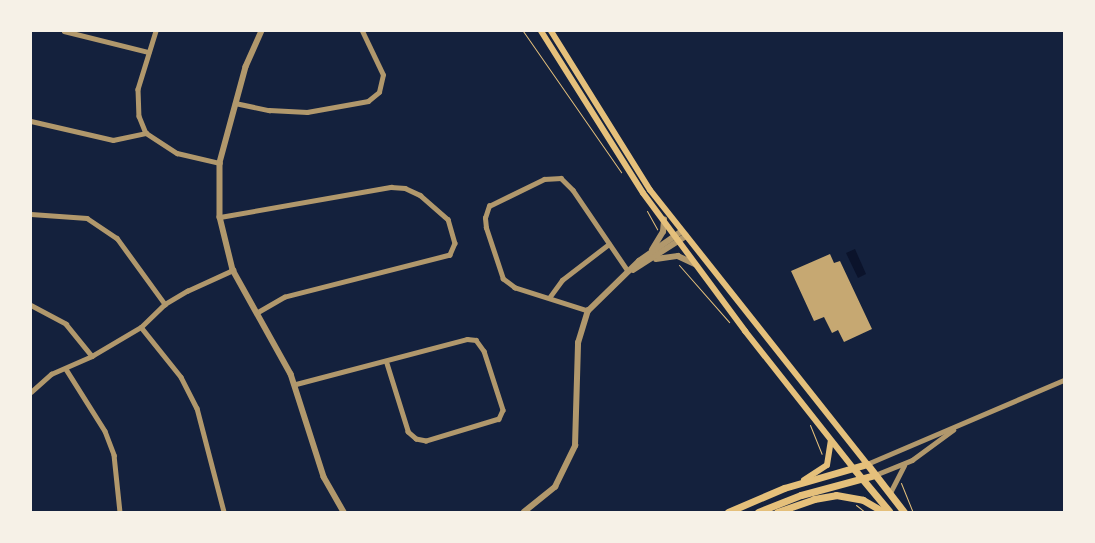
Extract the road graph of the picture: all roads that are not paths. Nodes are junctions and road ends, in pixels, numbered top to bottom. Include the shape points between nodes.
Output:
1 (64, 31) edge
2 (156, 31) edge
3 (262, 31) edge
4 (362, 31) edge
5 (541, 31) edge
6 (551, 31) edge
7 (148, 52) junction
8 (235, 103) junction
9 (31, 121) edge
10 (146, 133) junction
11 (220, 163) junction
12 (31, 214) edge
13 (220, 217) junction
14 (664, 220) junction
15 (684, 234) junction
16 (677, 238) junction
17 (609, 244) junction
18 (651, 252) junction
19 (652, 260) junction
20 (695, 264) junction
21 (233, 270) junction
22 (628, 271) junction
23 (550, 298) junction
24 (165, 304) junction
25 (31, 305) edge
26 (588, 311) junction
27 (257, 313) junction
28 (141, 327) junction
29 (92, 356) junction
30 (386, 362) junction
31 (66, 369) junction
32 (1064, 380) edge
33 (296, 384) junction
34 (31, 392) edge
35 (954, 429) junction
36 (830, 440) junction
37 (867, 464) junction
38 (904, 464) junction
39 (854, 468) junction
40 (875, 474) junction
41 (861, 478) junction
42 (784, 488) junction
43 (890, 493) junction
44 (120, 512) edge
45 (224, 512) edge
46 (344, 512) edge
47 (524, 512) edge
48 (728, 512) edge
49 (758, 512) edge
50 (777, 512) edge
51 (884, 512) edge
52 (889, 512) edge
53 (904, 512) edge

1 - 7 street
2 - 7 street
3 - 8 street
4 - 8 street via 383,75 378,92 368,101 307,112 269,110
5 - 14 main road via 602,132
6 - 15 main road via 650,190
7 - 10 street via 138,89 139,116
8 - 11 street
9 - 10 street via 113,140
10 - 11 street via 178,153
11 - 13 street
12 - 24 street via 88,218 117,238
13 - 21 street
13 - 27 street via 391,187 405,188 420,195 448,219 454,243 450,255 285,297
14 - 16 main road
14 - 18 street via 662,232
15 - 16 street
15 - 37 main road
16 - 18 street
16 - 19 street
16 - 20 main road
17 - 22 street
17 - 23 street via 562,280
17 - 23 street via 570,185 561,178 544,179 493,203 485,214 485,223 498,270 515,288
18 - 22 street
19 - 20 street via 678,256
19 - 22 street
20 - 36 main road
21 - 24 street
21 - 27 street
22 - 26 street
23 - 26 street
24 - 28 street
25 - 29 street via 66,324
26 - 47 street via 578,343 575,446 555,487
27 - 33 street
28 - 29 street
28 - 45 street via 181,377 197,408
29 - 31 street
30 - 30 street via 467,339 476,340 484,351 503,410 499,420 426,441 416,440 408,432
30 - 33 street
31 - 34 street via 51,374
31 - 44 street via 105,431 114,454
32 - 35 street
33 - 46 street via 324,478
35 - 37 street
35 - 38 street
36 - 39 main road
36 - 42 main road via 831,456 825,468
37 - 39 main road
37 - 40 main road
38 - 40 street
38 - 43 street
39 - 41 main road
39 - 42 main road
40 - 41 main road
40 - 43 main road
41 - 49 main road
41 - 52 main road
42 - 48 main road
43 - 53 main road
50 - 51 main road via 820,497 842,495 863,500

